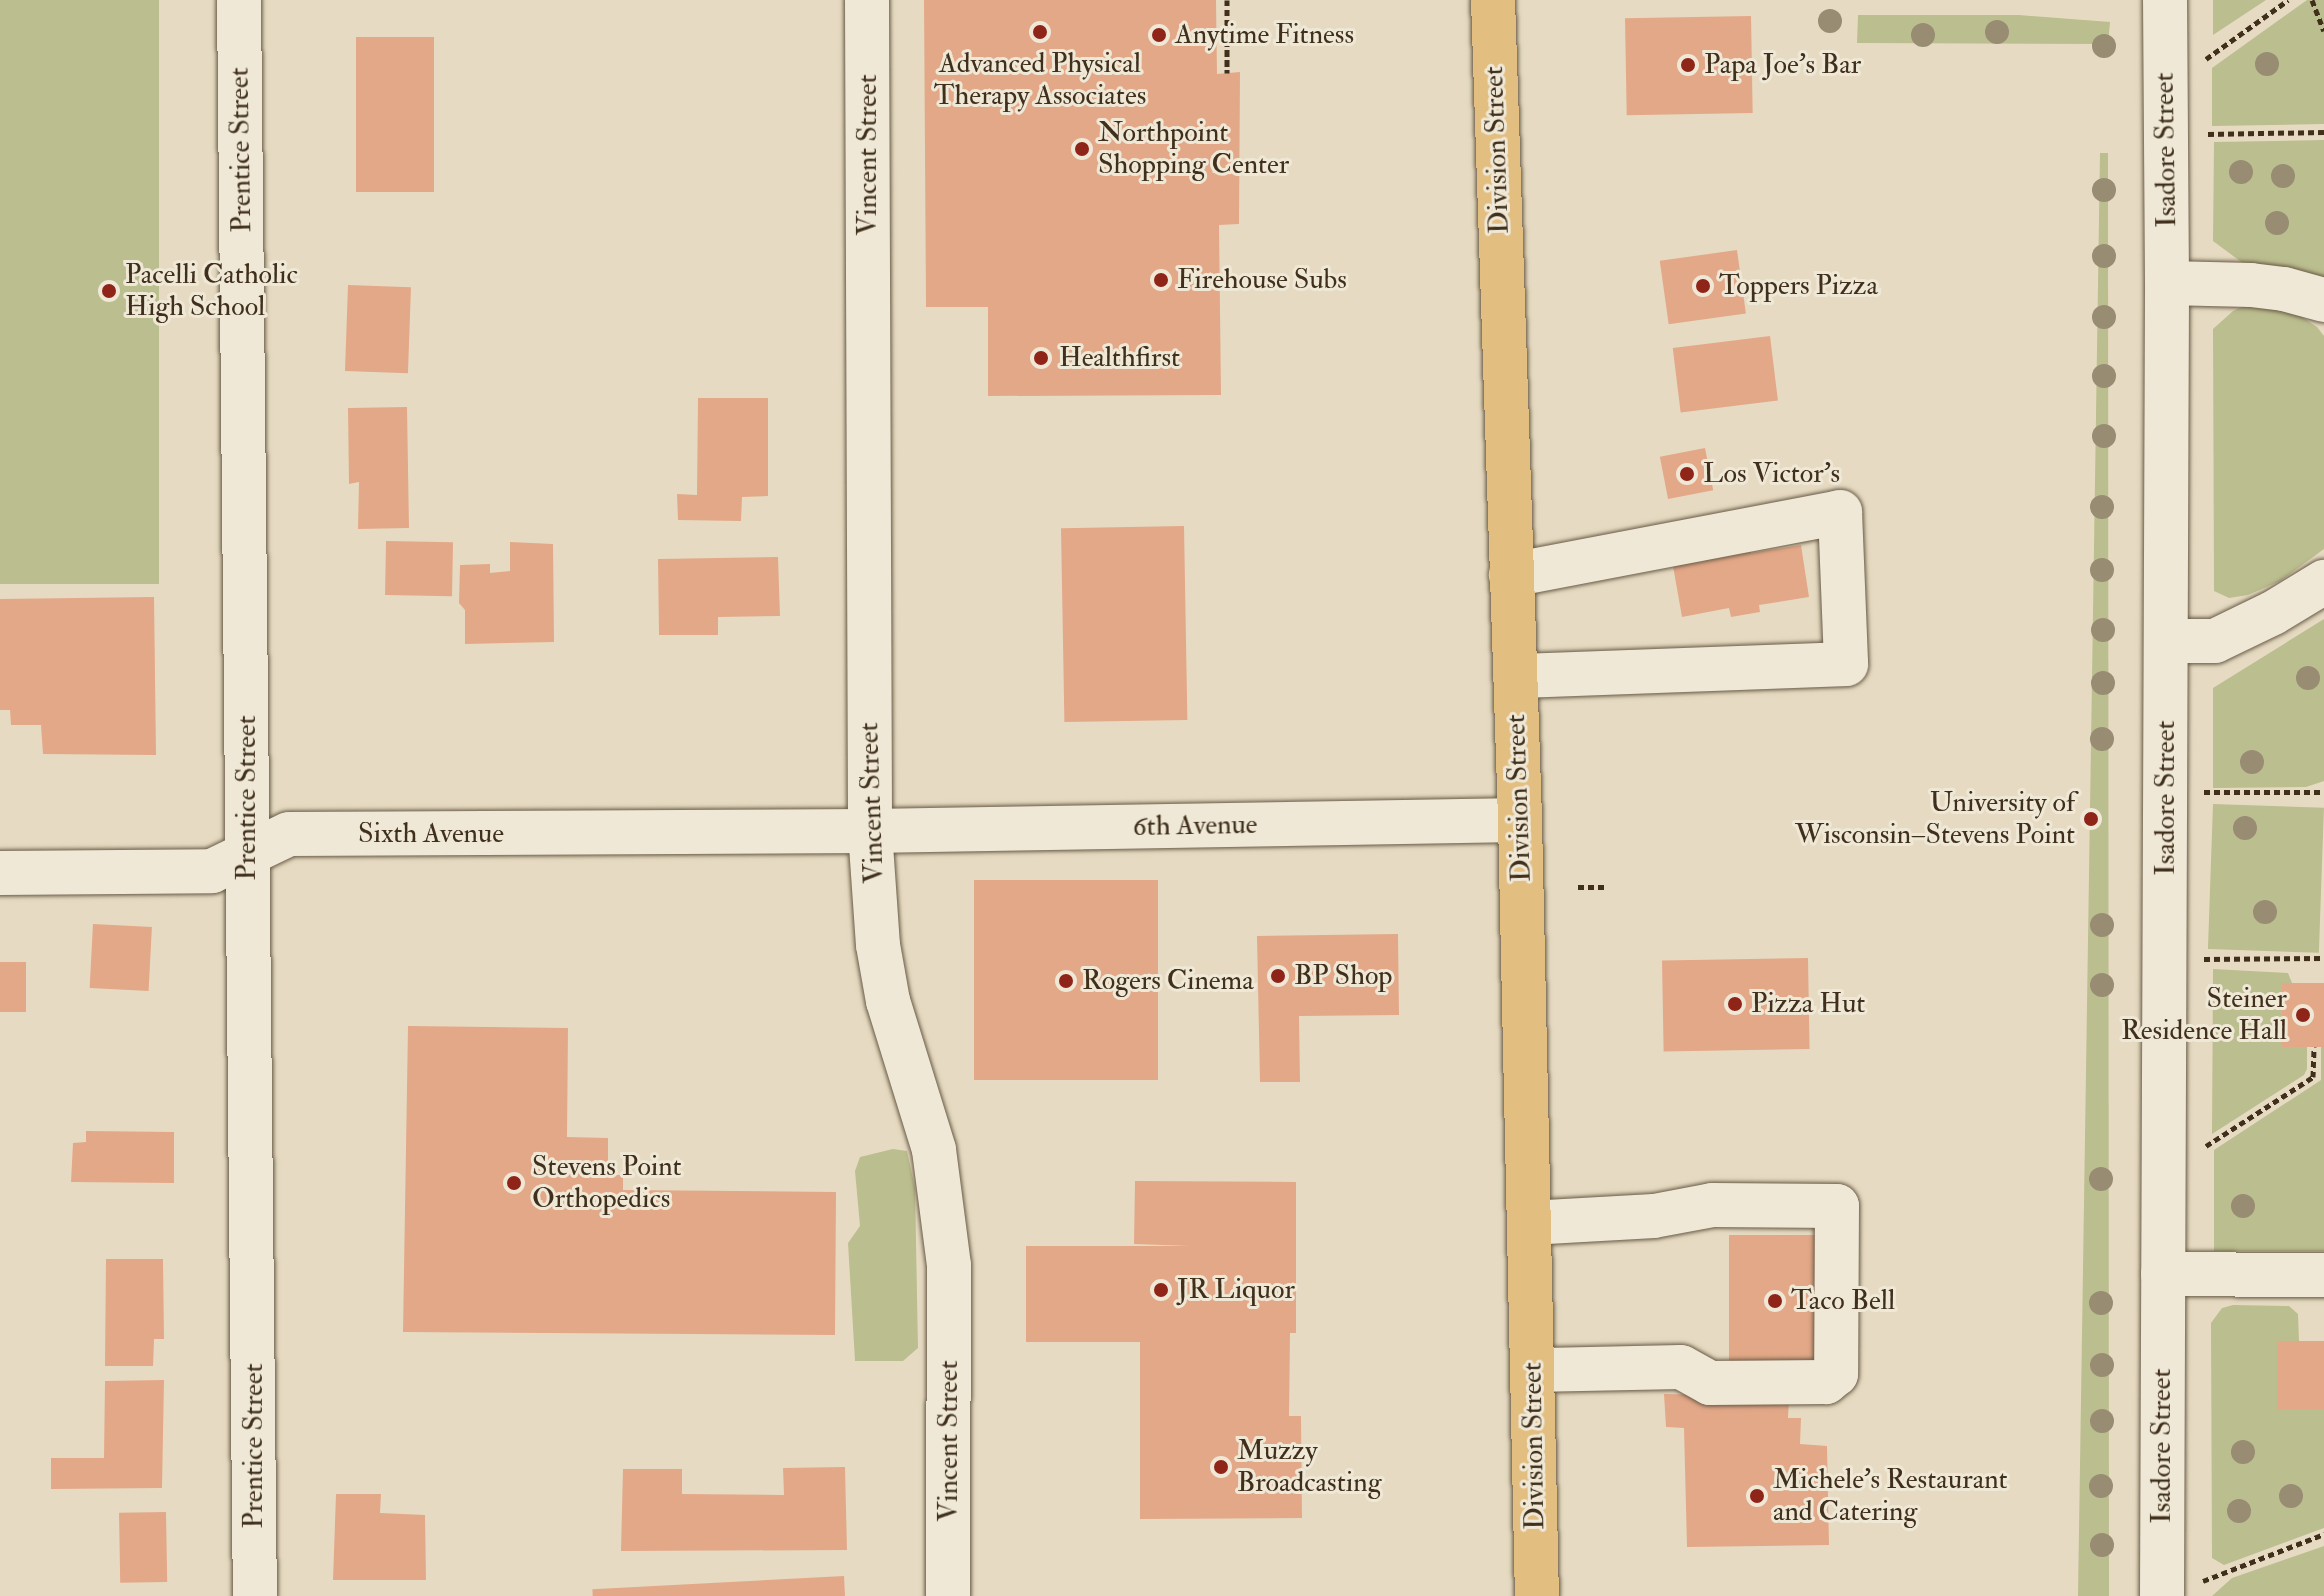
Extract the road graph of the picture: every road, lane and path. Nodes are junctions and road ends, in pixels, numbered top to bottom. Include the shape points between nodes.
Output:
1 (239, 0) edge
2 (867, 0) edge
3 (1227, 0) edge
4 (1493, 0) edge
5 (2165, 0) edge
6 (2288, 0) edge
7 (2312, 0) edge
8 (2324, 31) edge
9 (2205, 60) dead end
10 (1227, 73) dead end
11 (2324, 132) edge
12 (2203, 134) dead end
13 (2167, 283) junction
14 (2324, 300) edge
15 (1511, 575) junction
16 (2324, 582) edge
17 (2167, 641) junction
18 (1515, 676) junction
19 (2203, 792) dead end
20 (2324, 792) edge
21 (1520, 820) junction
22 (870, 831) junction
23 (248, 851) junction
24 (0, 873) edge
25 (1578, 887) dead end
26 (1605, 887) dead end
27 (2324, 958) edge
28 (2203, 959) dead end
29 (2314, 1047) dead end
30 (2202, 1148) dead end
31 (1529, 1223) junction
32 (2163, 1274) junction
33 (2324, 1275) edge
34 (1532, 1370) junction
35 (2324, 1534) edge
36 (2202, 1581) dead end
37 (255, 1596) edge
38 (948, 1596) edge
39 (1537, 1596) edge
40 (2162, 1596) edge

1 - 23 street, Prentice Street
2 - 22 street, Vincent Street
3 - 10 path
4 - 15 main road, Division Street
5 - 13 street, Isadore Street
6 - 9 path
7 - 8 path
11 - 12 path
13 - 14 street via 2262,286
13 - 17 street, Isadore Street
15 - 18 main road, Division Street
15 - 18 street via 1840,512 1846,664
16 - 17 street via 2215,641
17 - 32 street, Isadore Street
18 - 21 main road, Division Street
19 - 20 path
21 - 22 street, 6th Avenue
21 - 31 main road, Division Street
22 - 23 street, Sixth Avenue via 289,834
22 - 38 street, Vincent Street via 878,945 934,1150 949,1265
23 - 24 street, Sixth Avenue via 212,871
23 - 37 street, Prentice Street
25 - 26 path
27 - 28 path
29 - 30 path via 2313,1077
31 - 34 main road, Division Street
31 - 34 street via 1654,1216 1712,1205 1837,1206 1836,1374 1826,1382 1710,1383 1681,1367
32 - 33 street
32 - 40 street, Isadore Street
34 - 39 main road, Division Street
35 - 36 path

